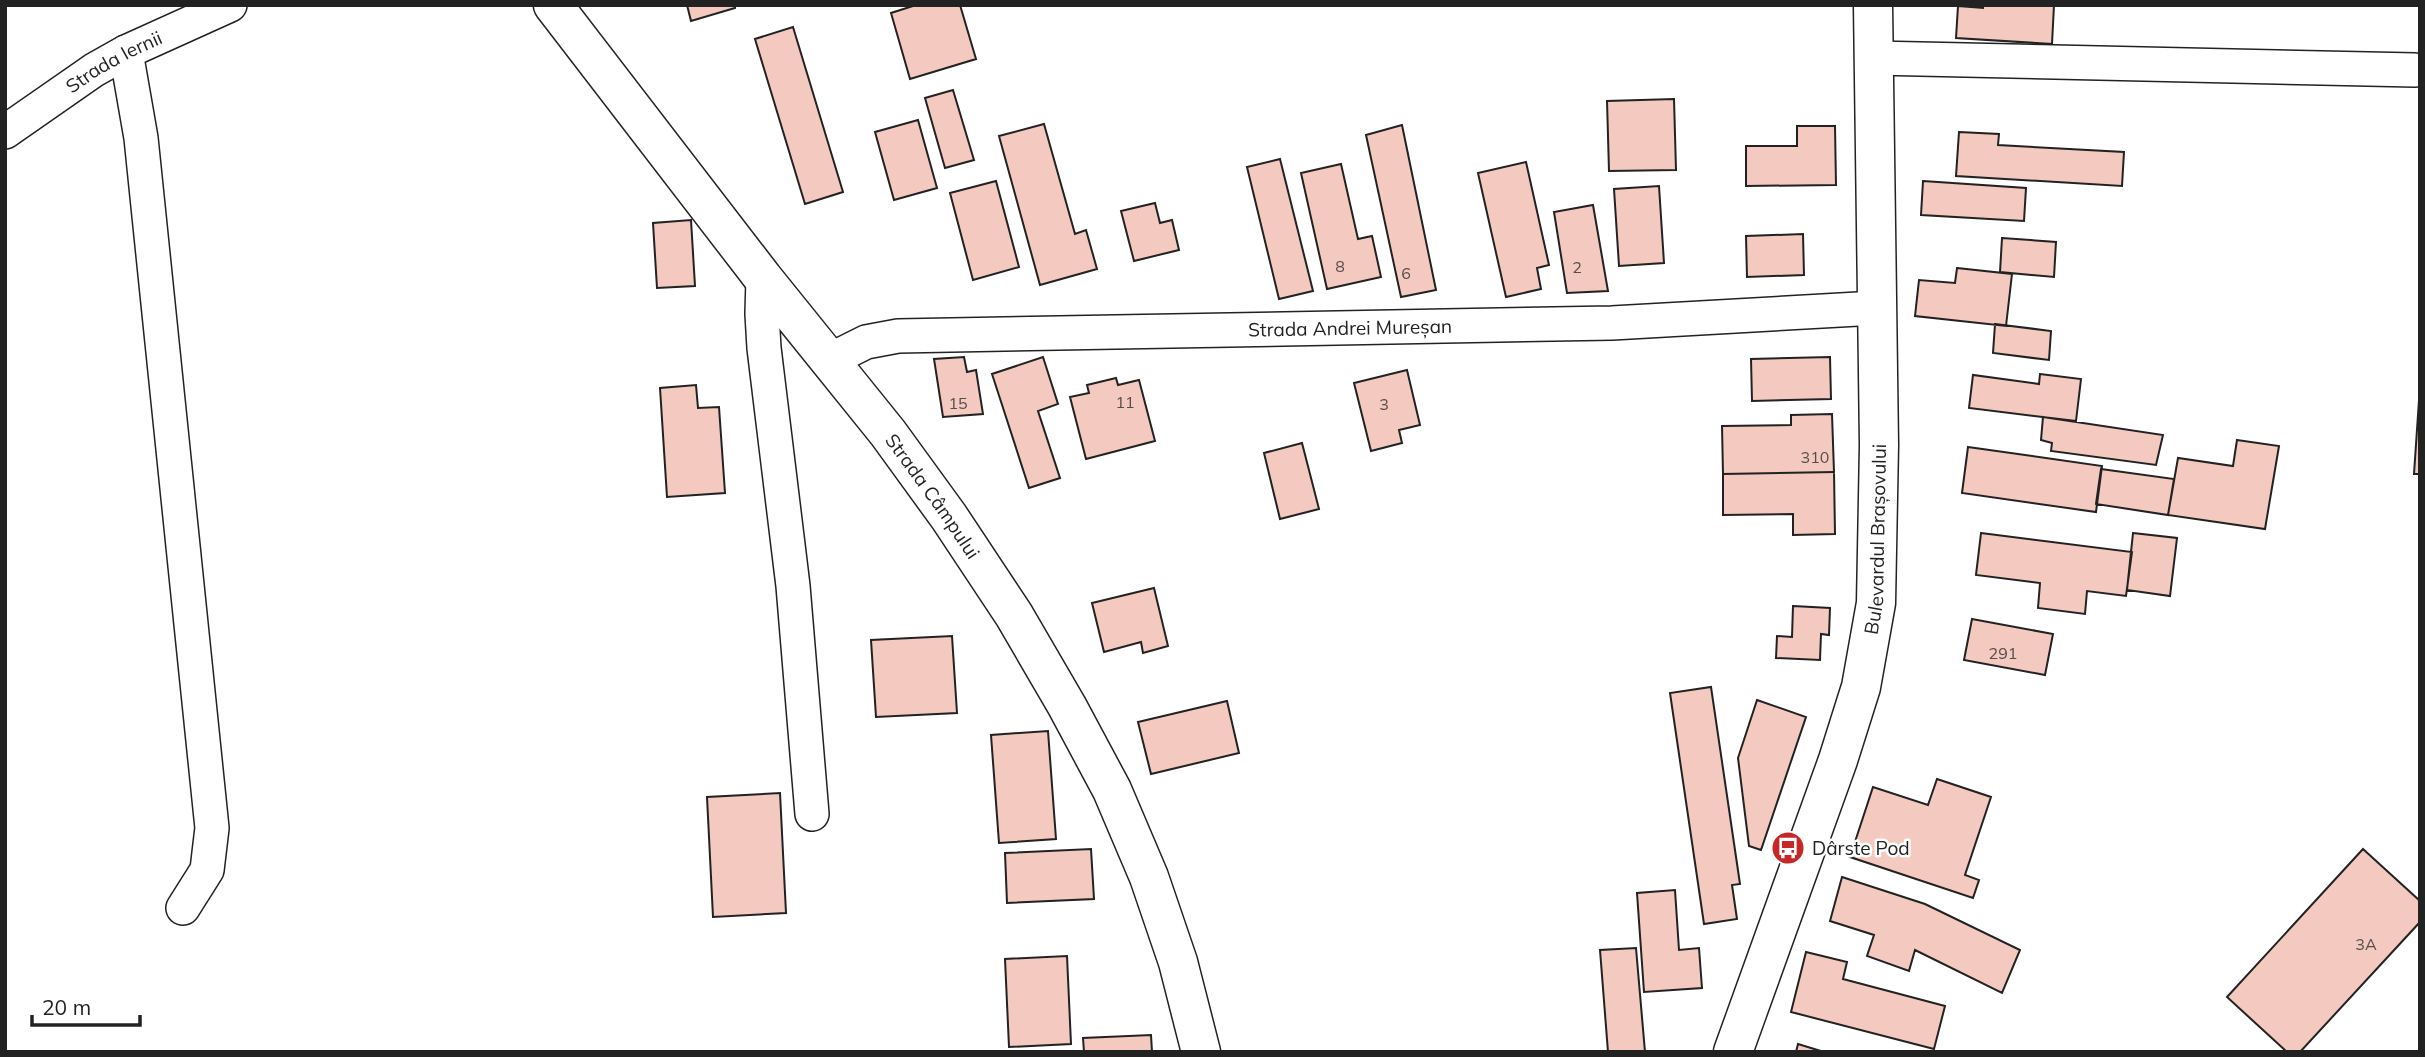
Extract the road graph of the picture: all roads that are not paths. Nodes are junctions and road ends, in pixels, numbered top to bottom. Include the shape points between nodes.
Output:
1 (230, 5) edge
2 (553, 5) edge
3 (1873, 5) edge
4 (126, 52) junction
5 (1874, 58) junction
6 (2414, 70) dead end
7 (5, 132) edge
8 (763, 278) junction
9 (1876, 308) junction
10 (830, 360) junction
11 (812, 814) dead end
12 (183, 908) dead end
13 (1201, 1052) edge
14 (1733, 1052) edge

1 - 4 street, Strada Iernii
2 - 8 main road, Strada Câmpului
3 - 5 main road, Bulevardul Brașovului
4 - 7 street, Strada Iernii
4 - 12 street via 142,152 212,828 207,870
5 - 6 street
5 - 9 main road, Bulevardul Brașovului
8 - 10 main road, Strada Câmpului
8 - 11 street via 764,348 793,586
9 - 10 street, Strada Andrei Mureșan via 1612,323 898,336 866,342
9 - 14 main road, Bulevardul Brașovului via 1880,445 1876,603 1870,643 1838,760
10 - 13 main road, Strada Câmpului via 949,517 1014,615 1112,790 1178,962

